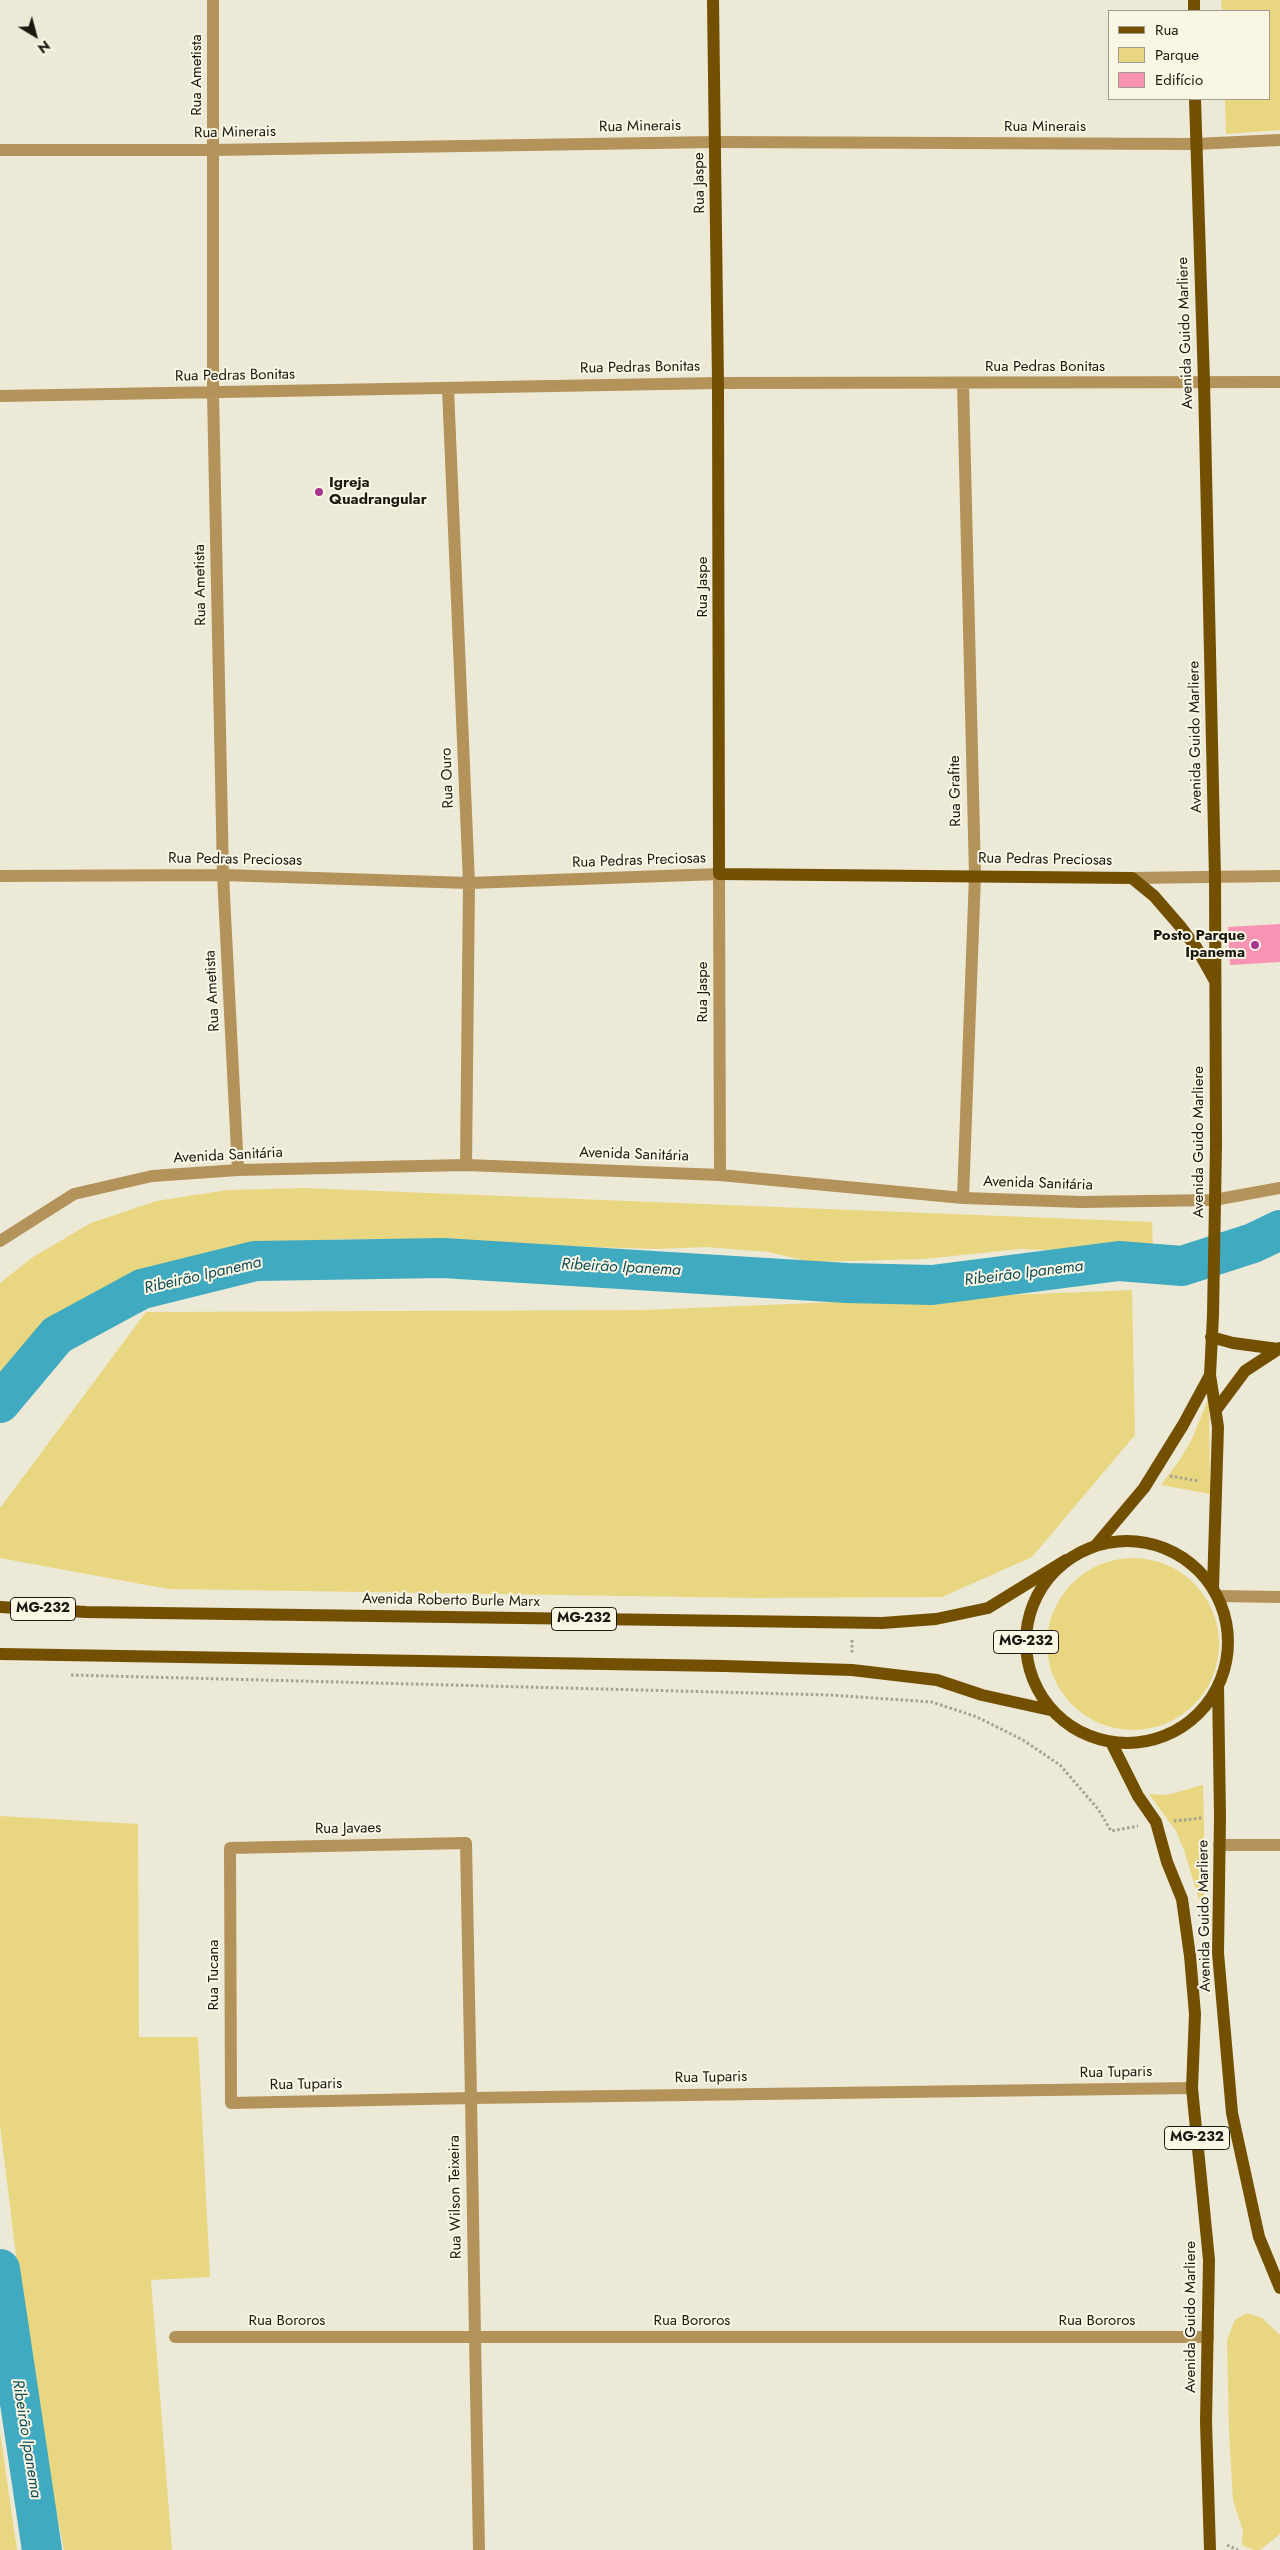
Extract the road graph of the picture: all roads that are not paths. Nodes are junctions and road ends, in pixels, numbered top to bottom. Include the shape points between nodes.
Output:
1 (213, 0) edge
2 (713, 0) edge
3 (1195, 100) edge
4 (1280, 140) edge
5 (715, 142) junction
6 (1196, 144) junction
7 (0, 150) edge
8 (213, 150) junction
9 (1204, 382) junction
10 (1280, 382) edge
11 (718, 383) junction
12 (963, 383) junction
13 (448, 389) junction
14 (213, 393) junction
15 (0, 396) edge
16 (720, 874) junction
17 (223, 875) junction
18 (975, 875) junction
19 (0, 876) edge
20 (1280, 876) edge
21 (1132, 878) junction
22 (1215, 878) junction
23 (469, 883) junction
24 (1215, 981) junction
25 (466, 1165) junction
26 (238, 1170) junction
27 (720, 1175) junction
28 (1280, 1188) edge
29 (963, 1198) junction
30 (0, 1241) edge
31 (1211, 1337) junction
32 (1279, 1348) edge
33 (1210, 1375) junction
34 (1216, 1410) junction
35 (1096, 1545) junction
36 (1066, 1560) junction
37 (1215, 1592) junction
38 (1280, 1597) edge
39 (0, 1607) edge
40 (0, 1654) edge
41 (1218, 1686) junction
42 (1050, 1710) junction
43 (1111, 1742) junction
44 (466, 1843) joint
45 (1219, 1845) junction
46 (1280, 1846) edge
47 (230, 1848) joint
48 (1192, 2088) junction
49 (471, 2098) junction
50 (231, 2103) joint
51 (1280, 2288) edge
52 (175, 2337) dead end
53 (1208, 2337) junction
54 (475, 2338) junction
55 (479, 2550) edge
56 (1210, 2550) edge

1 - 8 street, Rua Ametista
2 - 5 main road, Rua Jaspe
3 - 6 main road, Avenida Guido Marliere
4 - 6 street, Rua Minerais
5 - 6 street, Rua Minerais
5 - 8 street, Rua Minerais
5 - 11 main road, Rua Jaspe
6 - 9 main road, Avenida Guido Marliere
7 - 8 street, Rua Minerais
8 - 14 street, Rua Ametista
9 - 10 street, Rua Pedras Bonitas
9 - 12 street, Rua Pedras Bonitas
9 - 22 main road, Avenida Guido Marliere
11 - 12 street, Rua Pedras Bonitas
11 - 13 street, Rua Pedras Bonitas
11 - 16 main road, Rua Jaspe
12 - 18 street, Rua Grafite
13 - 14 street, Rua Pedras Bonitas
13 - 23 street, Rua Ouro
14 - 15 street, Rua Pedras Bonitas
14 - 17 street, Rua Ametista
16 - 18 main road, Rua Pedras Preciosas
16 - 23 street, Rua Pedras Preciosas
16 - 27 street, Rua Jaspe
17 - 19 street, Rua Pedras Preciosas
17 - 23 street, Rua Pedras Preciosas
17 - 26 street, Rua Ametista
18 - 21 main road, Rua Pedras Preciosas
18 - 29 street, Rua Grafite
20 - 22 street, Rua Pedras Preciosas
21 - 22 street, Rua Pedras Preciosas
21 - 24 main road via 1154,896 1180,926
22 - 24 main road, Avenida Guido Marliere
23 - 25 street, Rua Ouro
24 - 31 main road, Avenida Guido Marliere, bridge via 1216,1145
25 - 26 street, Avenida Sanitária
25 - 27 street, Avenida Sanitária
26 - 30 street, Avenida Sanitária via 152,1176 74,1194
27 - 29 street, Avenida Sanitária
28 - 29 street, Avenida Sanitária via 1214,1200 1081,1202
31 - 32 main road
31 - 33 main road, Avenida Guido Marliere
32 - 34 main road via 1245,1371
33 - 34 main road, Avenida Guido Marliere
33 - 35 main road, Avenida Guido Marliere via 1144,1488
34 - 37 main road, Avenida Guido Marliere
35 - 36 main road, MG-232
35 - 37 main road, MG-232 via 1122,1540 1165,1549 1195,1567
36 - 39 main road, Avenida Roberto Burle Marx / MG-232 via 988,1608 936,1619 882,1624 86,1612
36 - 42 main road, MG-232 via 1038,1592 1025,1632 1030,1674
37 - 38 street
37 - 41 main road, MG-232 via 1225,1618 1228,1641 1226,1664
40 - 42 main road, MG-232 via 852,1670 937,1680 982,1695
41 - 43 main road, MG-232 via 1199,1712 1174,1732 1143,1742
41 - 45 main road, Avenida Guido Marliere / MG-232
42 - 43 main road, MG-232 via 1078,1731
43 - 48 main road, Avenida Guido Marliere / MG-232 via 1138,1796 1156,1822 1167,1862 1182,1898 1195,2014
44 - 47 street, Rua Javaes
44 - 49 street, Rua Wilson Teixeira
45 - 46 street
45 - 51 main road, Avenida Guido Marliere / MG-232 via 1218,1953 1232,2113 1259,2237
47 - 50 street, Rua Tucana
48 - 49 street, Rua Tuparis
48 - 53 main road, Avenida Guido Marliere / MG-232 via 1210,2260
49 - 50 street, Rua Tuparis
49 - 54 street, Rua Wilson Teixeira
52 - 54 street, Rua Bororos
53 - 54 street, Rua Bororos
53 - 56 main road, Avenida Guido Marliere / MG-232 via 1206,2422
54 - 55 street, Rua Wilson Teixeira

